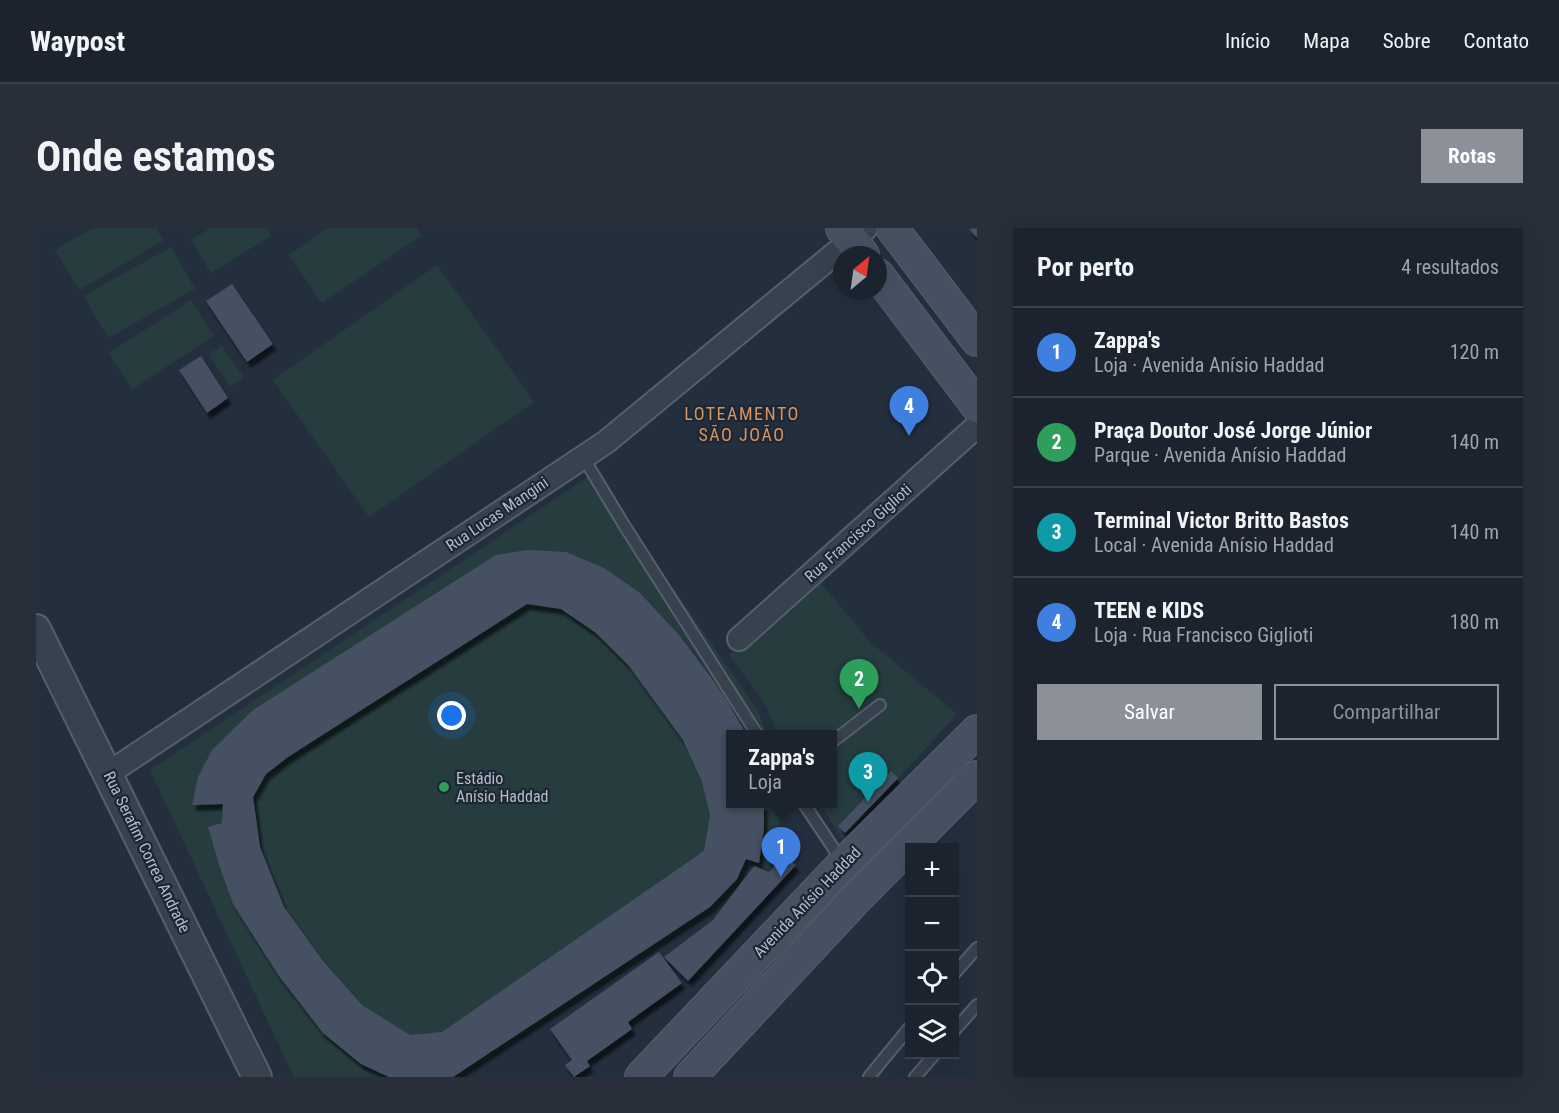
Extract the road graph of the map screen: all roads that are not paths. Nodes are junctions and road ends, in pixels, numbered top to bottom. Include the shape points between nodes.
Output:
1 (892, 228) edge
2 (856, 238) edge
3 (887, 287) edge
4 (977, 340) edge
5 (977, 406) edge
6 (977, 426) edge
7 (583, 457) junction
8 (36, 629) edge
9 (739, 639) dead end
10 (880, 705) dead end
11 (754, 730) edge
12 (977, 731) edge
13 (837, 738) edge
14 (109, 773) junction
15 (977, 777) edge
16 (806, 808) edge
17 (838, 869) junction
18 (858, 897) junction
19 (977, 948) edge
20 (959, 968) edge
21 (977, 1005) edge
22 (959, 1025) edge
23 (905, 1033) edge
24 (930, 1059) edge
25 (257, 1077) edge
26 (641, 1077) edge
27 (690, 1077) edge
28 (869, 1077) edge
29 (915, 1077) edge

1 - 4 main road
2 - 7 street, Rua Lucas Mangini
3 - 5 main road
6 - 9 street, Rua Francisco Giglioti
7 - 11 lane
7 - 14 street, Rua Lucas Mangini
8 - 14 street, Rua Serafim Correa Andrade
10 - 13 lane
12 - 17 main road, Avenida Anísio Haddad
14 - 25 street, Rua Serafim Correa Andrade
15 - 18 main road, Avenida Anísio Haddad
16 - 17 lane
17 - 18 main road
17 - 26 main road, Avenida Anísio Haddad
18 - 27 main road, Avenida Anísio Haddad
19 - 20 lane
21 - 22 lane
23 - 28 lane
24 - 29 lane

